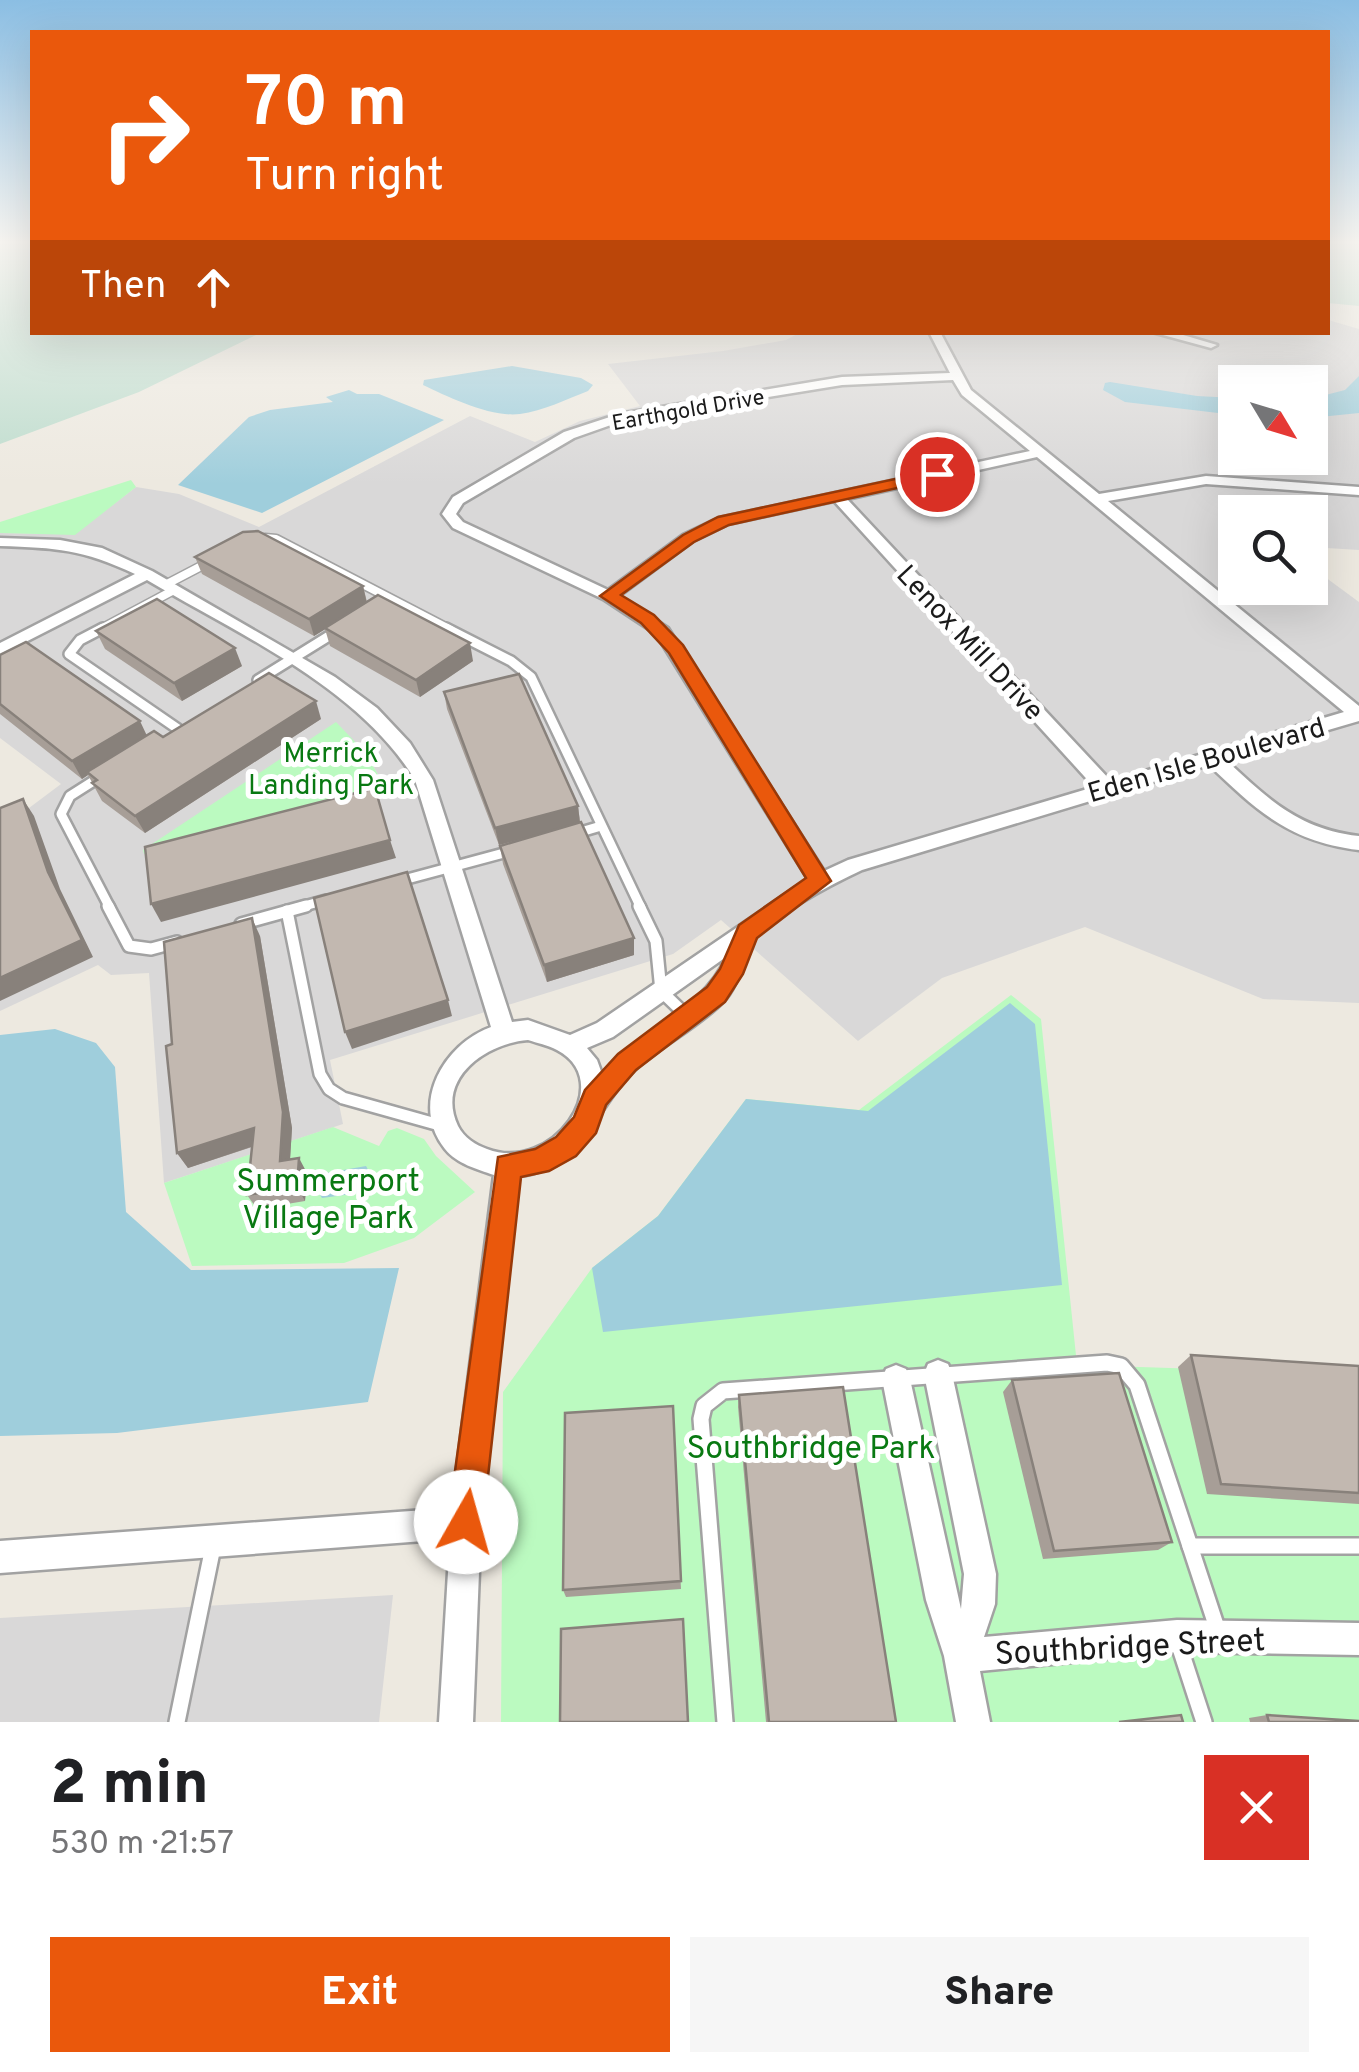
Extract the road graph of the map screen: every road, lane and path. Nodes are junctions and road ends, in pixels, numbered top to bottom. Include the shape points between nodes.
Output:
1 (935, 335) edge
2 (1169, 335) edge
3 (1211, 345) dead end
4 (954, 376) junction
5 (1039, 453) junction
6 (1359, 491) edge
7 (836, 495) junction
8 (1096, 499) junction
9 (257, 538) edge
10 (0, 542) edge
11 (214, 559) edge
12 (147, 574) junction
13 (170, 588) junction
14 (608, 596) junction
15 (390, 600) junction
16 (374, 608) edge
17 (345, 627) edge
18 (0, 650) edge
19 (291, 660) junction
20 (255, 682) edge
21 (1359, 715) edge
22 (194, 720) edge
23 (178, 730) junction
24 (162, 740) edge
25 (1212, 757) junction
26 (111, 771) edge
27 (1106, 788) junction
28 (601, 826) junction
29 (563, 836) edge
30 (1359, 843) edge
31 (525, 847) edge
32 (451, 866) junction
33 (820, 881) junction
34 (382, 885) edge
35 (344, 896) edge
36 (287, 911) junction
37 (236, 925) edge
38 (747, 932) junction
39 (185, 939) edge
40 (661, 990) junction
41 (688, 1018) junction
42 (504, 1032) junction
43 (572, 1044) junction
44 (595, 1098) junction
45 (444, 1126) junction
46 (508, 1166) junction
47 (938, 1374) junction
48 (896, 1379) junction
49 (466, 1522) junction
50 (214, 1541) junction
51 (1190, 1546) junction
52 (1359, 1546) edge
53 (0, 1557) edge
54 (1177, 1636) junction
55 (1220, 1636) junction
56 (1359, 1639) edge
57 (960, 1656) junction
58 (177, 1722) edge
59 (456, 1722) edge
60 (725, 1722) edge
61 (973, 1722) edge
62 (1204, 1722) edge

1 - 4 street, Eden Isle Boulevard
2 - 3 street
4 - 5 street, Eden Isle Boulevard
4 - 14 street, Earthgold Drive via 842,381 623,417 570,435 451,506 450,520 458,526
5 - 7 street
5 - 8 street, Eden Isle Boulevard
6 - 8 street via 1206,480
7 - 14 street via 706,528
7 - 27 street, Lenox Mill Drive
8 - 21 street, Eden Isle Boulevard
9 - 15 lane via 276,540
10 - 12 street via 98,551
11 - 13 lane
12 - 13 street
12 - 18 street
13 - 19 street
13 - 23 lane via 80,640 69,654
14 - 33 street, Earthgold Drive via 648,619 677,649
15 - 16 lane
15 - 28 lane via 531,677
17 - 19 lane
19 - 20 lane
19 - 32 street via 371,712 404,748 424,780
21 - 25 street, Eden Isle Boulevard
22 - 23 lane
23 - 24 lane
25 - 27 street, Eden Isle Boulevard
25 - 30 street via 1286,823 1328,840
26 - 39 lane via 70,796 61,814 129,946 151,949
27 - 33 street, Eden Isle Boulevard
28 - 29 lane
28 - 40 lane via 656,941
31 - 32 lane
32 - 34 lane
32 - 42 street
33 - 38 street, Eden Isle Boulevard
35 - 36 lane
36 - 37 lane
36 - 45 lane via 320,1074 329,1089
38 - 40 street, Eden Isle Boulevard
38 - 41 street via 724,984
40 - 41 lane
40 - 43 street, Eden Isle Boulevard via 605,1030
41 - 44 street via 627,1062
42 - 43 street via 552,1034
42 - 45 street via 460,1058 446,1079
43 - 44 street via 590,1068
44 - 46 street via 586,1124 566,1146 539,1161
45 - 46 street via 469,1155
46 - 49 street
47 - 48 lane
47 - 51 lane via 1122,1366 1137,1384
47 - 57 street via 980,1574 979,1604
48 - 57 street
48 - 60 lane via 723,1392 704,1406
49 - 50 street
49 - 59 street
50 - 53 street
50 - 58 lane
51 - 52 lane
51 - 55 lane
54 - 55 street, Southbridge Street
54 - 57 street, Southbridge Street
54 - 62 lane
55 - 56 street, Southbridge Street
57 - 61 street

